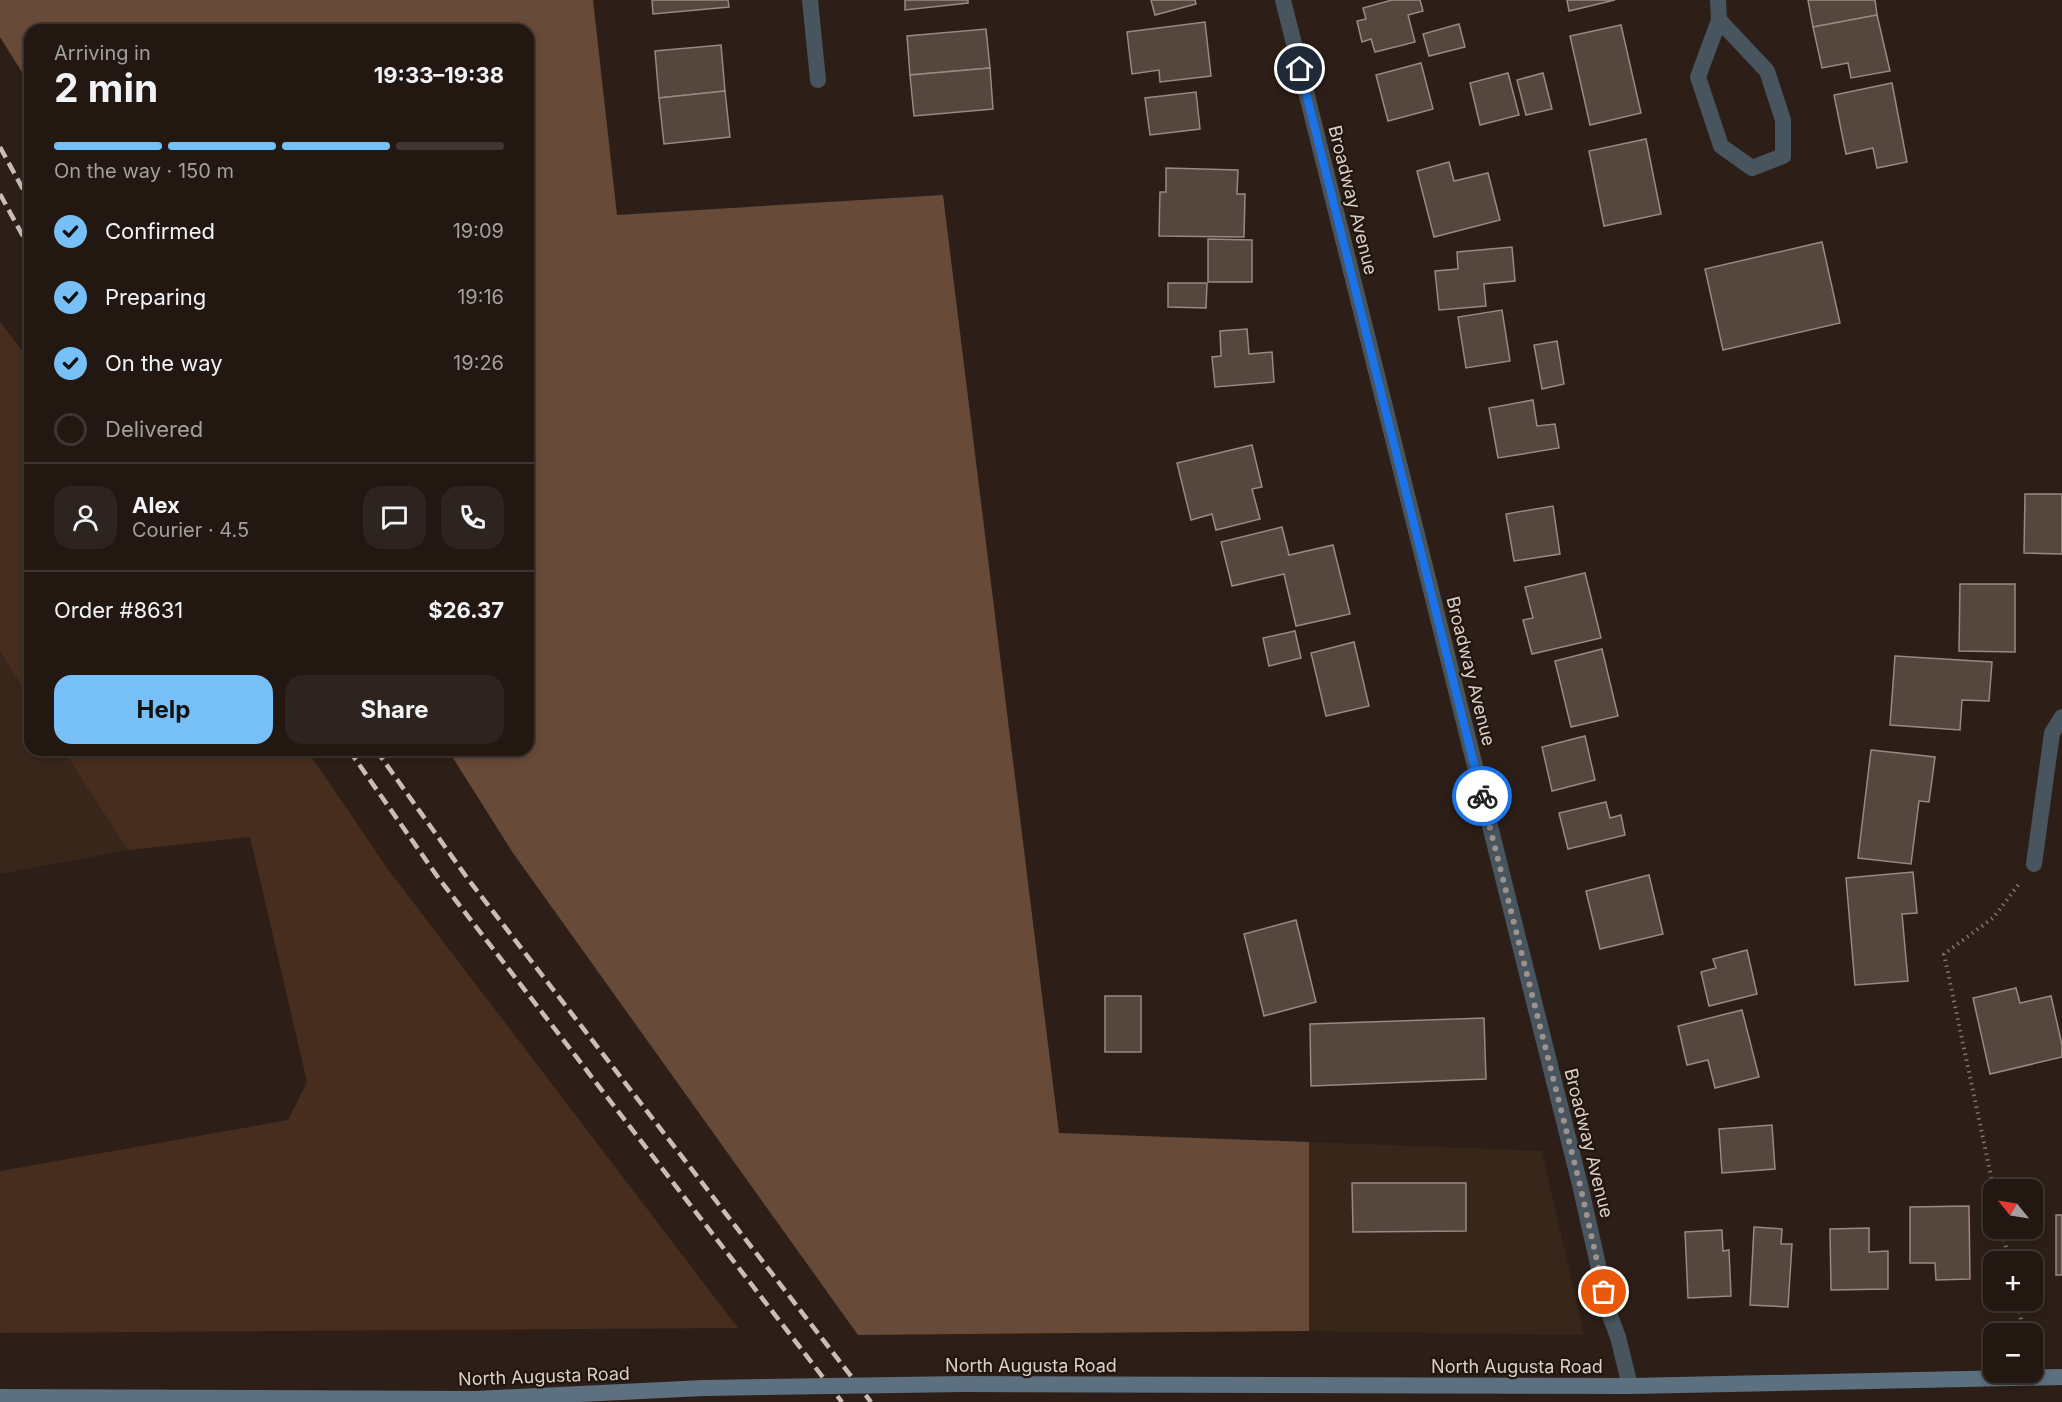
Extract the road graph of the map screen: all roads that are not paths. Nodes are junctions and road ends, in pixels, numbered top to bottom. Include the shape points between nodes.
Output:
1 (810, 0) edge
2 (1283, 0) edge
3 (1718, 0) edge
4 (1719, 20) junction
5 (818, 80) dead end
6 (2062, 717) edge
7 (2034, 864) road end
8 (2062, 1377) edge
9 (1630, 1386) junction
10 (0, 1397) edge

1 - 5 street
2 - 9 street, Broadway Avenue
3 - 4 street
4 - 4 street via 1698,77 1721,146 1752,168 1783,156 1783,120 1767,71
6 - 7 street via 2052,733
8 - 9 main road, North Augusta Road
9 - 10 main road, North Augusta Road, bridge via 964,1384 704,1388 476,1399

